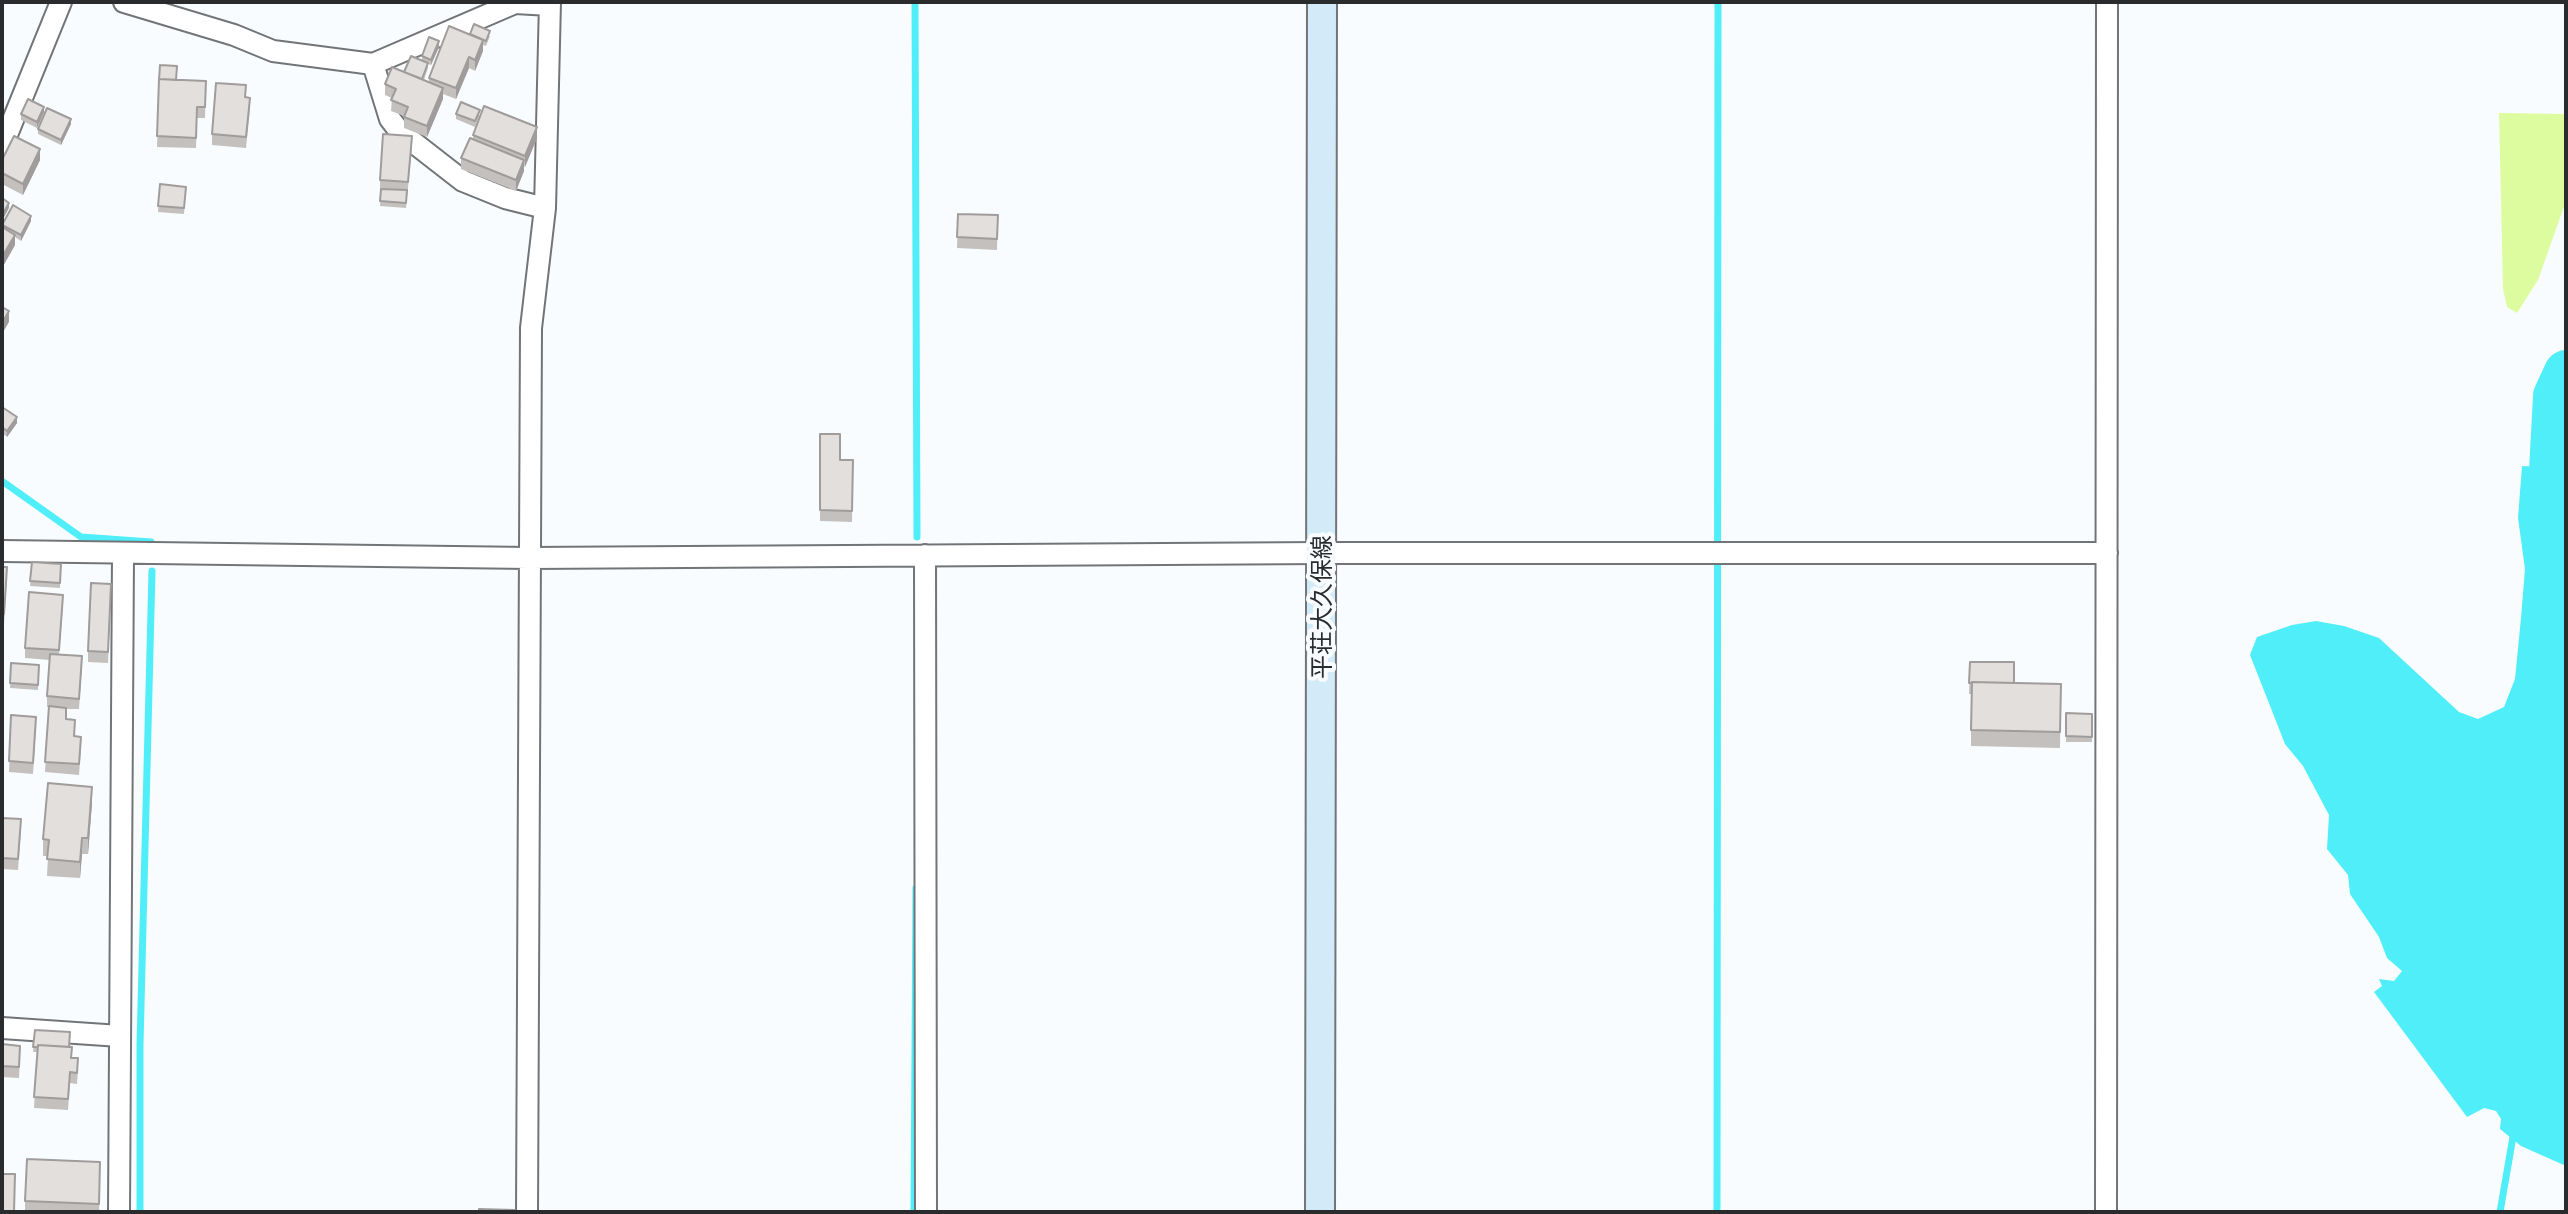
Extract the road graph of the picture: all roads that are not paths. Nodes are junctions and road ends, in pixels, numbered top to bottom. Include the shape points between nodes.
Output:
1 (61, 2) edge
2 (124, 2) edge
3 (1322, 2) edge
4 (2107, 2) edge
5 (550, 3) edge
6 (373, 64) junction
7 (2, 147) edge
8 (545, 208) junction
9 (2, 551) edge
10 (1323, 553) junction
11 (2107, 553) junction
12 (123, 555) junction
13 (925, 555) junction
14 (529, 558) junction
15 (2, 1028) edge
16 (120, 1036) junction
17 (119, 1212) edge
18 (527, 1212) edge
19 (926, 1212) edge
20 (1320, 1212) edge
21 (2106, 1212) edge

1 - 7 street
2 - 6 street via 273,51
3 - 10 main road, 平荘大久保線
4 - 11 street
5 - 6 street via 515,3
5 - 8 street
6 - 8 street via 377,87 400,132 463,181
8 - 14 street via 531,328
9 - 12 street
10 - 11 street
10 - 13 street
10 - 20 main road, 平荘大久保線
11 - 21 street
12 - 14 street
12 - 16 street
13 - 14 street
13 - 19 street
14 - 18 street
15 - 16 street
16 - 17 street

